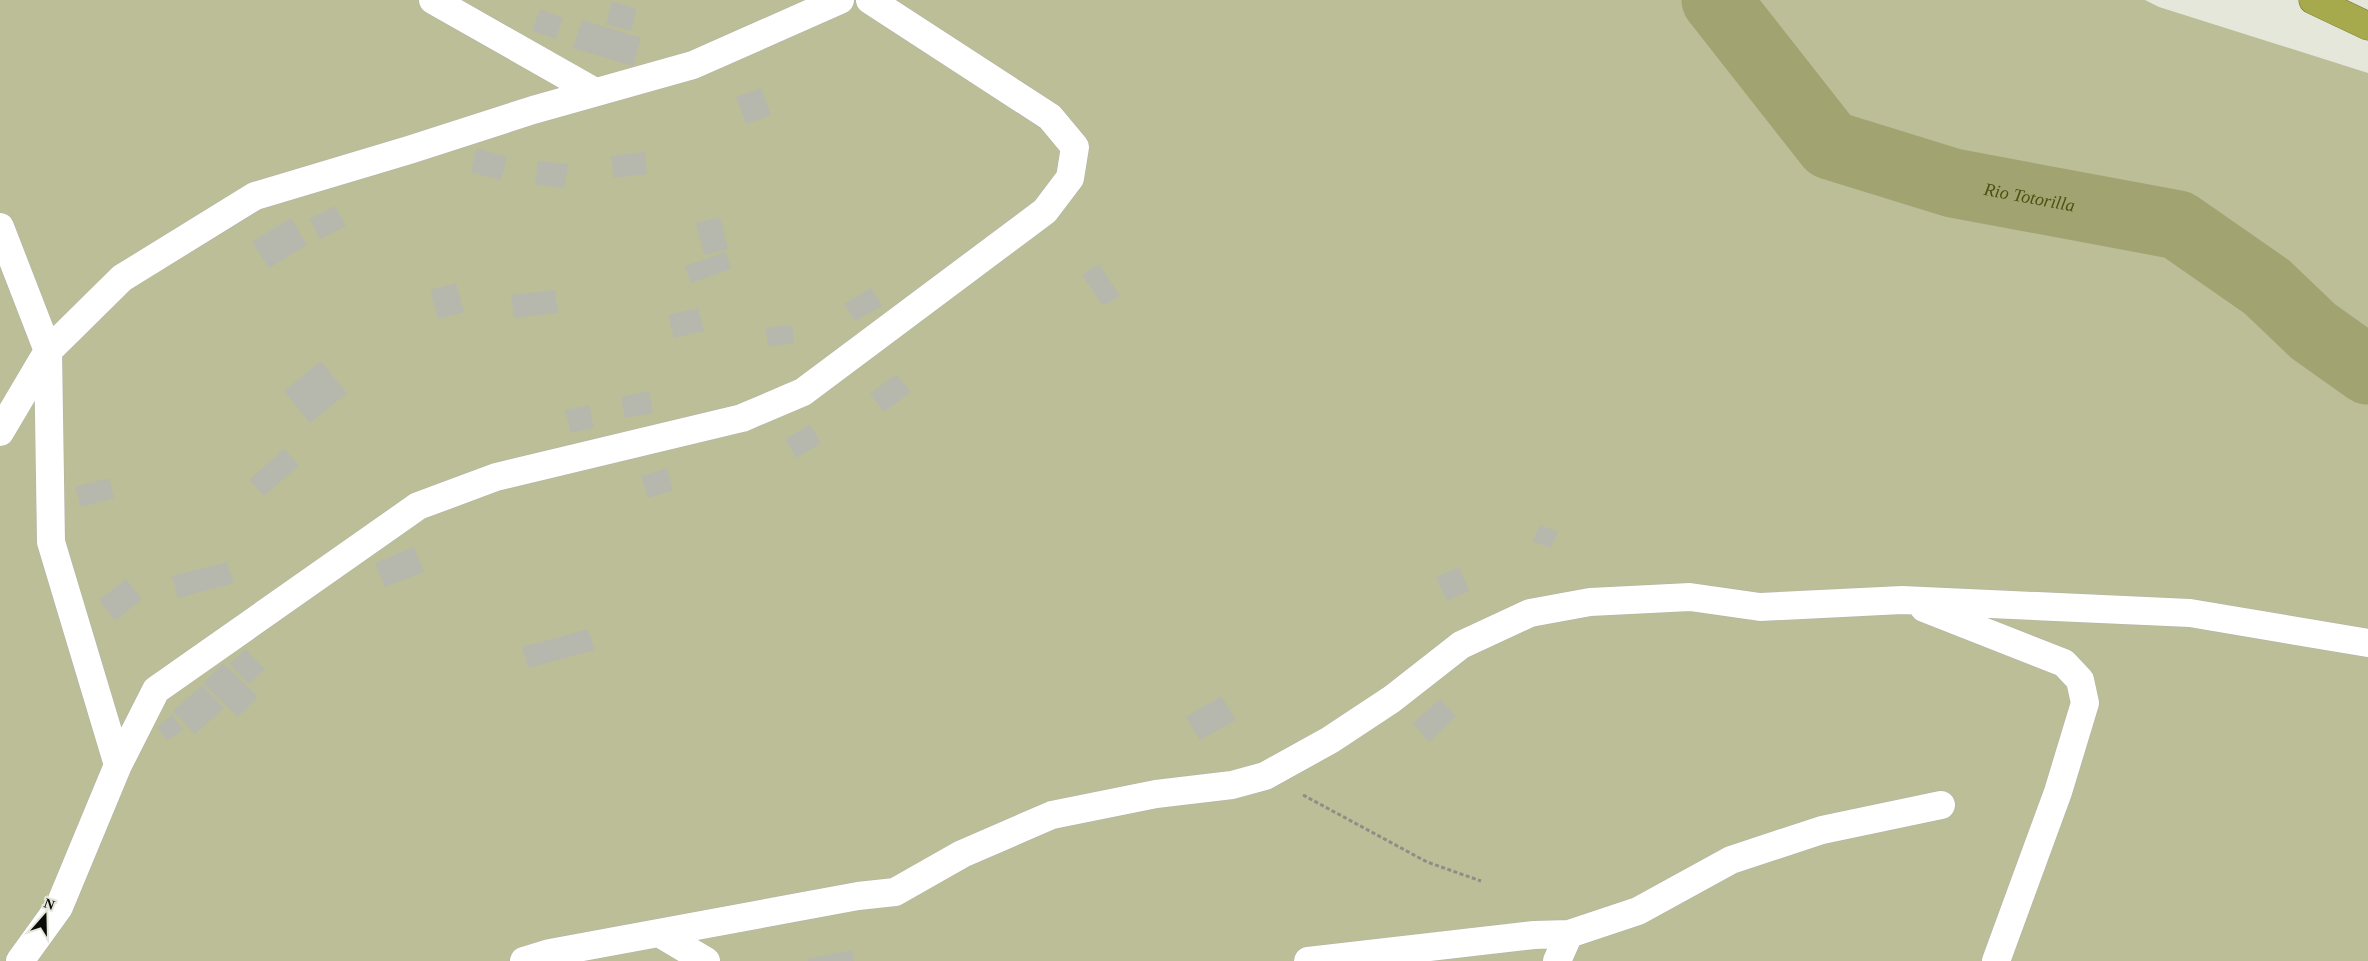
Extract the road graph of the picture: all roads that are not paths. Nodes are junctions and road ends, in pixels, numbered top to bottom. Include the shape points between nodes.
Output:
1 (433, 0) edge
2 (840, 0) edge
3 (870, 0) edge
4 (2313, 0) edge
5 (2368, 26) edge
6 (595, 92) junction
7 (0, 227) edge
8 (48, 351) junction
9 (0, 432) edge
10 (1902, 600) junction
11 (2368, 643) edge
12 (118, 765) junction
13 (1941, 805) dead end
14 (658, 933) junction
15 (1569, 934) junction
16 (20, 961) edge
17 (524, 961) edge
18 (706, 961) edge
19 (1308, 961) edge
20 (1557, 961) edge
21 (1996, 961) edge

1 - 6 street
2 - 6 street via 693,66
3 - 12 street via 1050,118 1075,147 1070,178 1045,211 803,392 742,418 496,477 418,506 156,690
4 - 5 highway
6 - 8 street via 255,196 122,278
7 - 8 street
8 - 9 street
8 - 12 street via 51,542
10 - 11 street via 2190,613
10 - 14 street via 1760,606 1690,597 1636,598 1530,613 1461,646 1392,699 1330,740 1264,776 1232,785 1156,794 1052,814 962,854 895,892
10 - 21 street via 2064,663 2080,680 2084,703 2066,766
12 - 16 street via 59,907
13 - 15 street via 1822,830 1730,860 1638,911
14 - 17 street via 550,953
14 - 18 street
15 - 19 street via 1534,935
15 - 20 street

